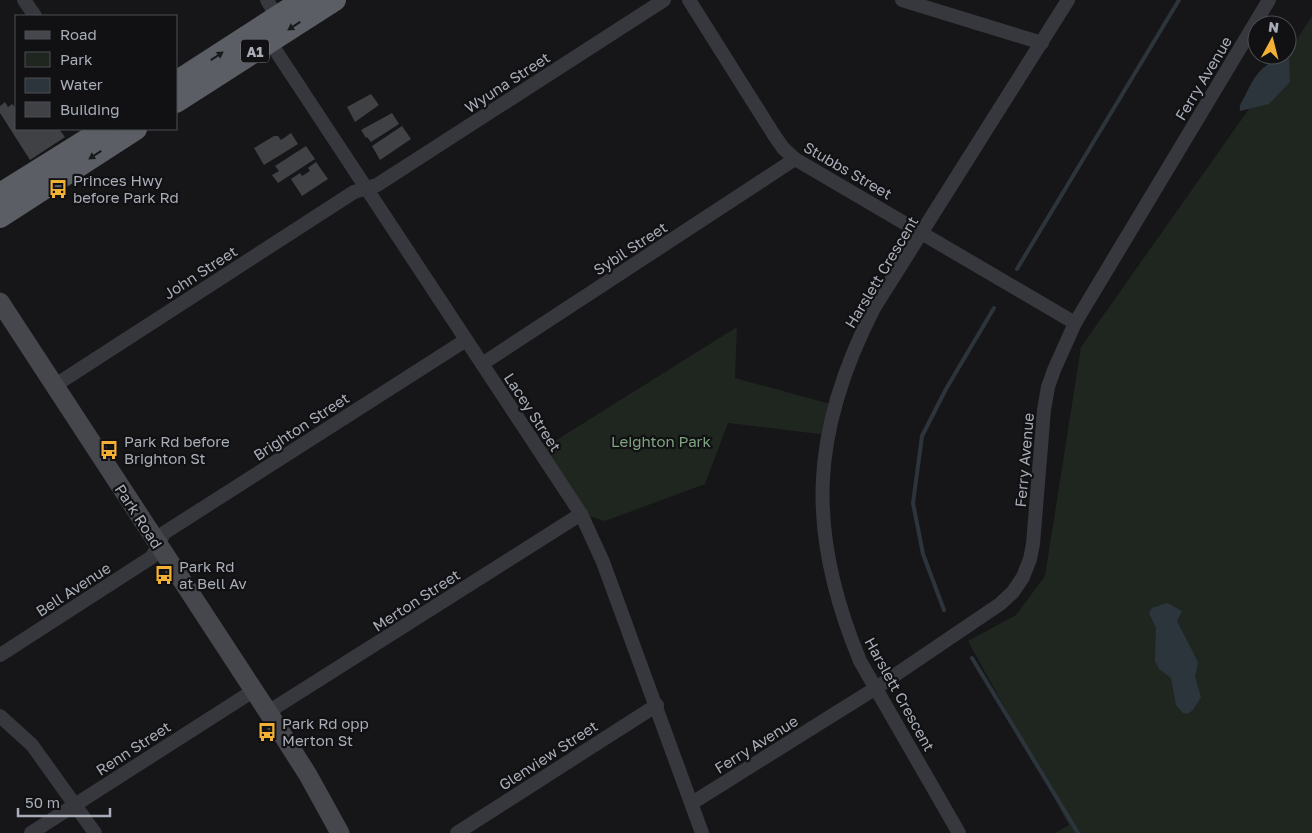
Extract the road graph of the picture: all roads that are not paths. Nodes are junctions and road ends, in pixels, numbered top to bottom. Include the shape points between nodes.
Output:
1 (24, 0) edge
2 (303, 0) edge
3 (335, 0) edge
4 (664, 0) edge
5 (689, 0) edge
6 (902, 0) edge
7 (1068, 0) edge
8 (1269, 0) edge
9 (272, 8) edge
10 (34, 15) edge
11 (270, 42) junction
12 (1042, 42) junction
13 (178, 80) edge
14 (178, 101) edge
15 (102, 130) edge
16 (134, 130) edge
17 (795, 159) junction
18 (366, 188) junction
19 (0, 194) edge
20 (0, 218) edge
21 (923, 232) junction
22 (0, 302) edge
23 (1075, 324) junction
24 (466, 340) junction
25 (482, 364) junction
26 (54, 386) junction
27 (581, 514) junction
28 (158, 545) junction
29 (0, 655) edge
30 (876, 688) junction
31 (254, 691) junction
32 (657, 705) junction
33 (268, 712) junction
34 (0, 716) edge
35 (692, 803) junction
36 (75, 805) junction
37 (31, 833) edge
38 (95, 833) edge
39 (340, 833) edge
40 (457, 833) edge
41 (702, 833) edge
42 (959, 833) edge

1 - 10 street
2 - 9 highway, A1
3 -> 11 highway, A1
4 - 18 street, Wyuna Street via 377,185
5 - 17 street, Stubbs Street via 774,135
6 - 12 street
7 - 12 street, Harslett Crescent
8 - 23 street, Ferry Avenue
13 -> 9 highway, A1
11 - 14 highway, A1
11 - 18 street, Lacey Street
12 - 21 street, Harslett Crescent
15 - 19 highway
16 -> 20 highway
17 - 21 street, Stubbs Street
17 - 25 street, Sybil Street
18 - 24 street, Lacey Street
18 - 26 street, John Street via 354,192
21 - 23 street, Stubbs Street
21 - 30 street, Harslett Crescent via 874,308 860,337 834,406 824,456 823,511 830,572 848,631
22 - 26 main road, Park Road
23 - 30 street, Ferry Avenue via 1048,387 1033,544 1023,577 1000,604
24 - 25 street, Lacey Street
24 - 28 street, Brighton Street via 164,533
25 - 27 street, Lacey Street
26 - 28 main road, Park Road
27 - 32 street, Lacey Street via 603,562
27 - 33 street, Merton Street
28 - 29 street, Bell Avenue via 152,558
28 - 31 main road, Park Road
30 - 35 street, Ferry Avenue
30 - 42 street, Harslett Crescent
31 - 33 main road, Park Road
31 - 36 street, Renn Street
32 - 35 street, Lacey Street
32 - 40 street, Glenview Street
33 - 39 main road, Park Road
34 - 36 street via 32,745
35 - 41 street, Lacey Street
36 - 37 street, Renn Street
36 - 38 street

